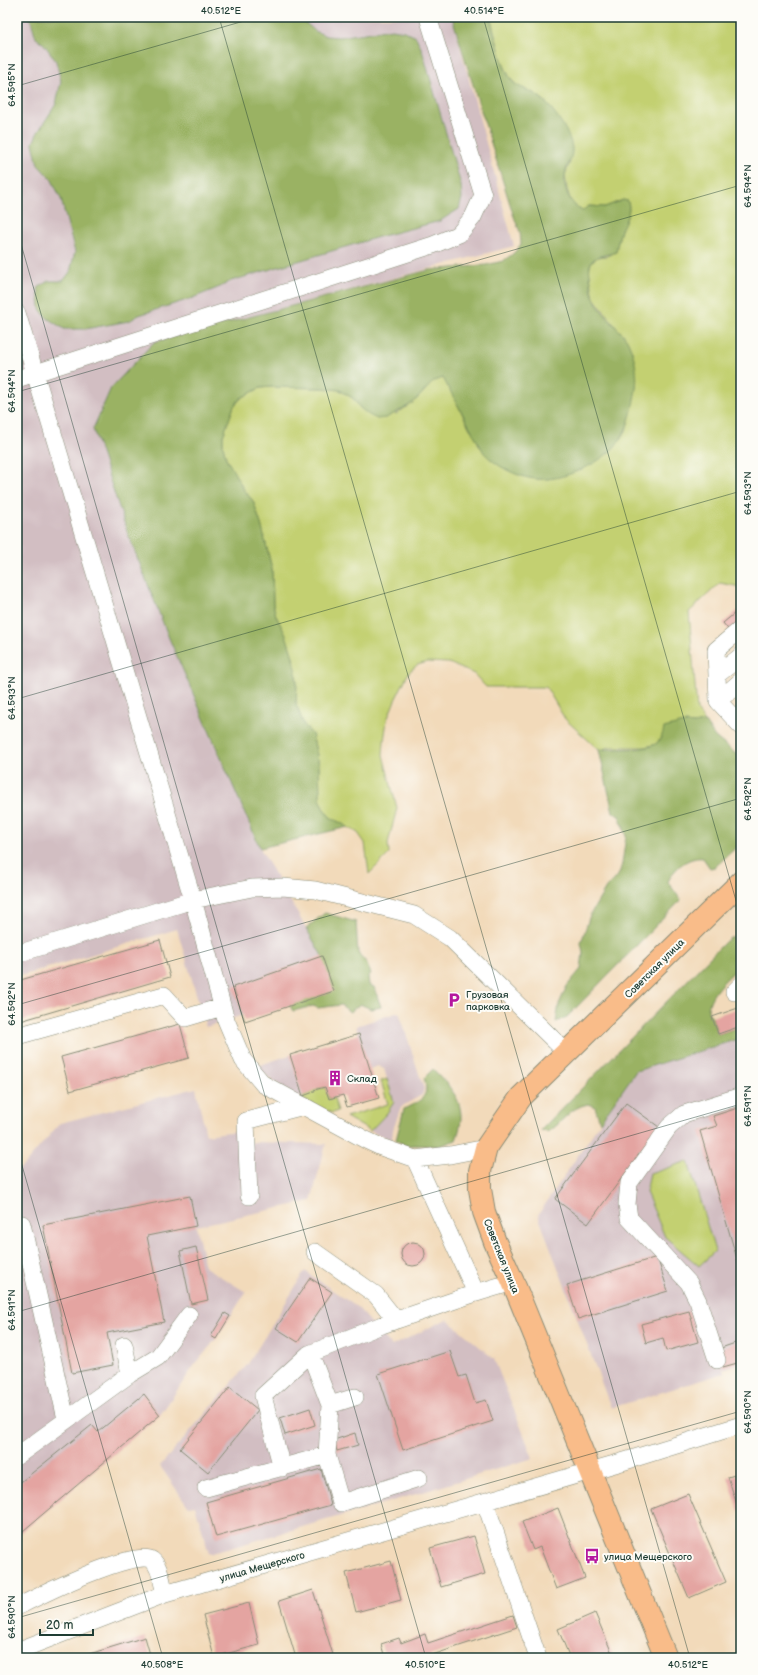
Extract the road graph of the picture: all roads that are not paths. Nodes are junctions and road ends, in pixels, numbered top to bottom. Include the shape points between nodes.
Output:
1 (428, 17) edge
2 (17, 313) edge
3 (35, 373) junction
4 (17, 379) edge
5 (741, 629) edge
6 (741, 656) edge
7 (717, 675) junction
8 (741, 682) edge
9 (718, 701) junction
10 (741, 726) edge
11 (741, 882) edge
12 (193, 900) junction
13 (17, 954) edge
14 (222, 1007) junction
15 (17, 1036) edge
16 (567, 1053) junction
17 (741, 1096) edge
18 (304, 1106) junction
19 (486, 1148) junction
20 (415, 1159) junction
21 (249, 1196) dead end
22 (17, 1226) edge
23 (315, 1252) dead end
24 (513, 1282) junction
25 (476, 1293) junction
26 (189, 1315) dead end
27 (396, 1320) junction
28 (124, 1345) dead end
29 (309, 1354) junction
30 (717, 1360) dead end
31 (130, 1374) junction
32 (355, 1397) dead end
33 (330, 1405) junction
34 (66, 1419) junction
35 (741, 1425) edge
36 (327, 1455) junction
37 (17, 1456) edge
38 (282, 1468) junction
39 (591, 1471) junction
40 (419, 1478) dead end
41 (206, 1488) dead end
42 (485, 1502) junction
43 (165, 1594) junction
44 (17, 1607) edge
45 (17, 1652) edge
46 (538, 1658) edge
47 (666, 1658) edge

1 - 3 street via 483,195 473,217 460,234
2 - 3 street
3 - 4 street
3 - 12 street
5 - 7 street via 716,650
6 - 7 street
7 - 9 street
8 - 9 street
9 - 10 street
11 - 16 main road, Советская улица
12 - 13 street
12 - 14 street
12 - 16 street via 252,888 283,887 315,890 414,915 450,938
14 - 15 street via 185,1018 164,995
14 - 18 street via 243,1060 263,1084
16 - 19 main road, Советская улица via 521,1097
17 - 30 street via 684,1114 670,1127 629,1183 627,1204 629,1218 689,1283 698,1300
18 - 20 street via 380,1147
18 - 21 street via 246,1121
19 - 20 street
19 - 24 main road, Советская улица via 480,1171 484,1212
20 - 25 street
22 - 34 street via 22,1224
23 - 27 street via 376,1295
24 - 25 street
24 - 39 main road, Советская улица
25 - 27 street
26 - 31 street via 158,1357
27 - 29 street
28 - 31 street
29 - 33 street
29 - 38 street via 263,1396
31 - 34 street
32 - 33 street
33 - 36 street
34 - 37 street
35 - 39 street, улица Мещерского
36 - 38 street
36 - 40 street via 341,1503
38 - 41 street
39 - 42 street, улица Мещерского
39 - 47 main road, Советская улица
42 - 43 street, улица Мещерского
42 - 46 street
43 - 44 street via 157,1567 151,1560 139,1558 75,1578
43 - 45 street, улица Мещерского

